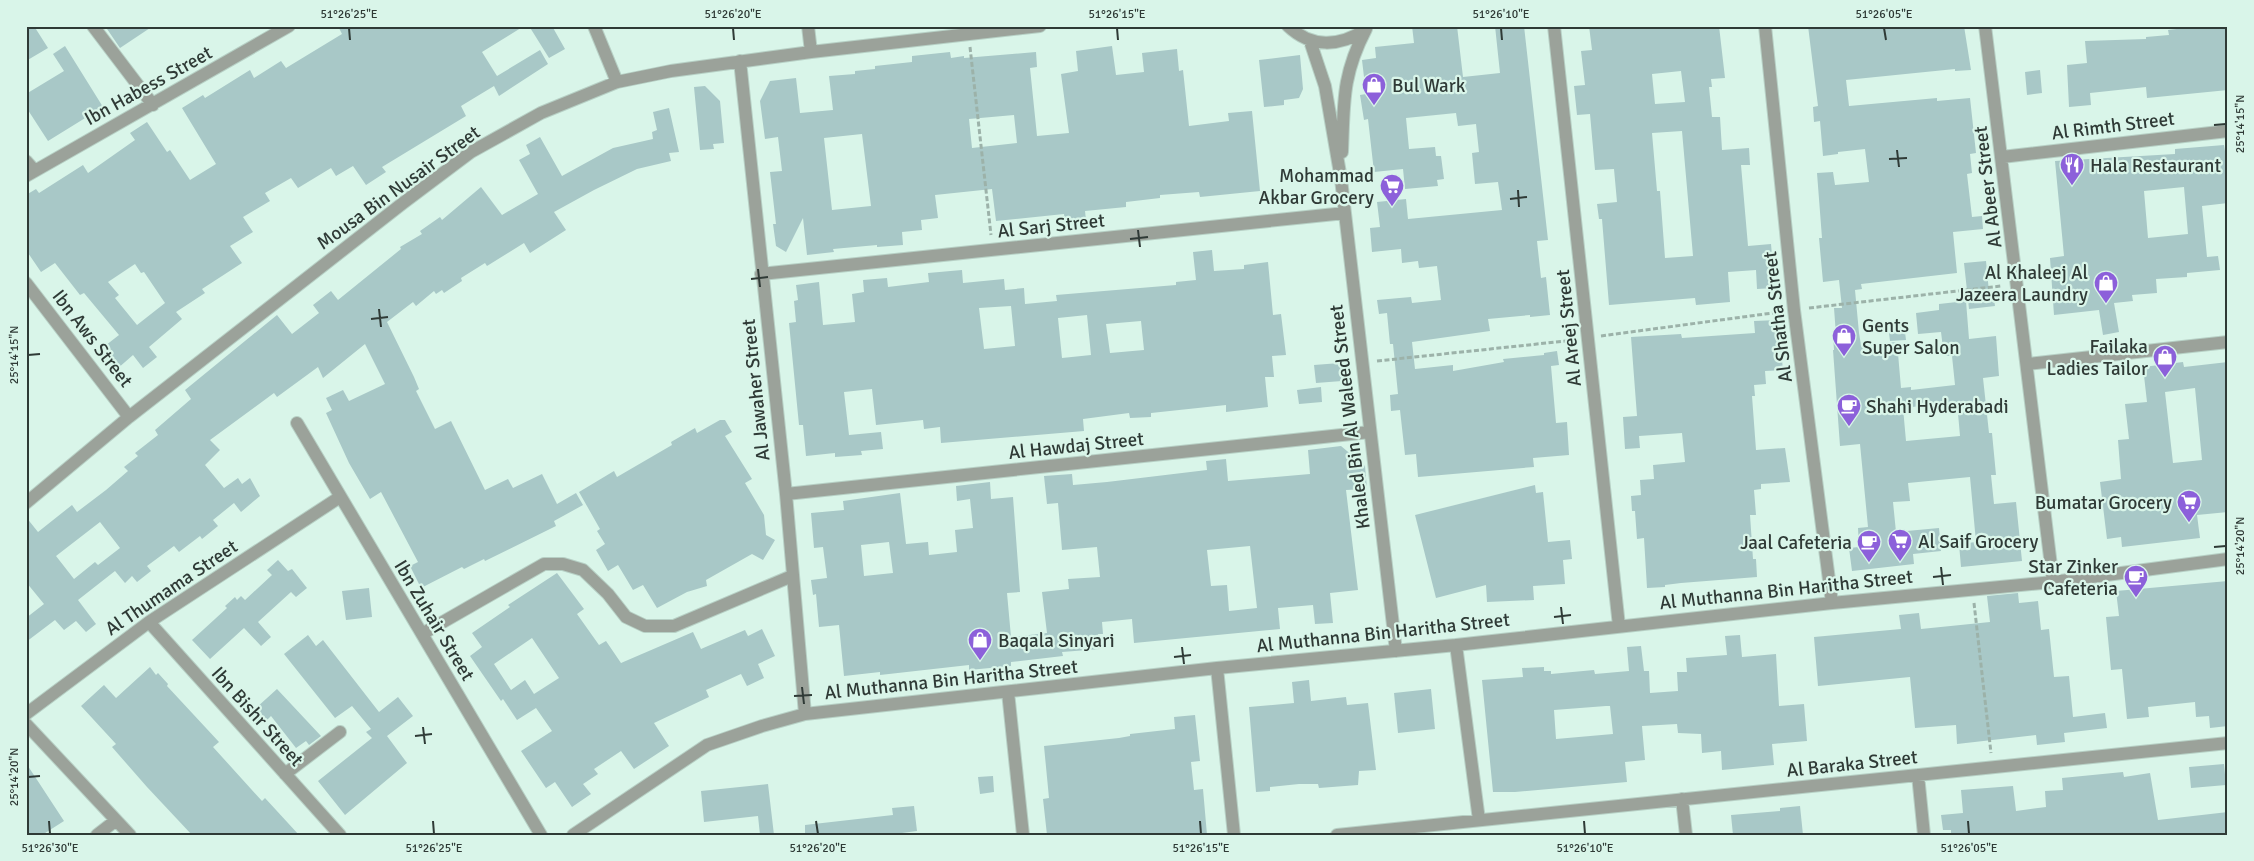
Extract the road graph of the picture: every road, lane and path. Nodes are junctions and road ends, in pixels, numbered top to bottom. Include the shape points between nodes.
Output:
1 (93, 26) edge
2 (289, 26) edge
3 (594, 26) edge
4 (808, 26) edge
5 (1040, 26) edge
6 (1288, 26) edge
7 (1554, 26) edge
8 (1765, 26) edge
9 (1985, 26) edge
10 (1367, 28) edge
11 (969, 35) junction
12 (1310, 41) junction
13 (811, 52) junction
14 (740, 61) junction
15 (617, 82) junction
16 (153, 105) junction
17 (2228, 131) edge
18 (2002, 157) junction
19 (29, 169) edge
20 (1341, 179) junction
21 (1344, 213) junction
22 (992, 250) junction
23 (761, 274) junction
24 (26, 283) edge
25 (2017, 284) junction
26 (1794, 310) junction
27 (1588, 338) junction
28 (2228, 342) edge
29 (1362, 362) junction
30 (2027, 364) junction
31 (130, 417) junction
32 (297, 423) dead end
33 (1370, 432) junction
34 (786, 494) junction
35 (340, 497) junction
36 (26, 503) edge
37 (2228, 559) edge
38 (792, 576) junction
39 (2053, 582) junction
40 (1972, 590) junction
41 (1832, 603) junction
42 (149, 622) junction
43 (1620, 626) junction
44 (422, 634) junction
45 (1456, 645) junction
46 (1396, 650) junction
47 (1217, 668) junction
48 (1008, 692) junction
49 (26, 714) edge
50 (805, 714) junction
51 (26, 724) edge
52 (340, 732) dead end
53 (2228, 743) edge
54 (1993, 767) junction
55 (285, 774) junction
56 (1918, 775) junction
57 (1682, 799) junction
58 (1479, 820) junction
59 (115, 821) junction
60 (97, 835) edge
61 (130, 835) edge
62 (340, 835) edge
63 (541, 835) edge
64 (573, 835) edge
65 (1023, 835) edge
66 (1234, 835) edge
67 (1337, 835) edge
68 (1686, 835) edge
69 (1924, 835) edge

1 - 16 street
2 - 16 street, Ibn Habess Street
3 - 15 street
4 - 13 street
5 - 11 street, Mousa Bin Nusair Street
6 - 12 street via 1295,34
7 - 27 street, Al Areej Street
8 - 26 street, Al Shatha Street
9 - 18 street, Al Abeer Street
10 - 12 street via 1339,42
10 - 20 street, Khaled Bin Al Waleed Street via 1353,54 1347,76
11 - 13 street, Mousa Bin Nusair Street
11 - 22 path
12 - 20 street, Khaled Bin Al Waleed Street via 1326,86
13 - 14 street, Mousa Bin Nusair Street
14 - 15 street, Mousa Bin Nusair Street
14 - 23 street, Al Jawaher Street
15 - 31 street, Mousa Bin Nusair Street via 541,113 471,152
16 - 19 street, Ibn Habess Street
17 - 18 street, Al Rimth Street
18 - 25 street, Al Abeer Street
20 - 21 street, Khaled Bin Al Waleed Street
21 - 22 street, Al Sarj Street
21 - 29 street, Khaled Bin Al Waleed Street
22 - 23 street, Al Sarj Street
23 - 34 street, Al Jawaher Street
24 - 31 street, Ibn Aws Street
25 - 26 path
25 - 30 street, Al Abeer Street
26 - 27 path
26 - 41 street, Al Shatha Street
27 - 29 path
27 - 43 street, Al Areej Street
28 - 30 street
29 - 33 street, Khaled Bin Al Waleed Street
30 - 39 street, Al Abeer Street
31 - 36 street, Mousa Bin Nusair Street
32 - 35 street, Ibn Zuhair Street
33 - 34 street, Al Hawdaj Street
33 - 46 street, Khaled Bin Al Waleed Street
34 - 38 street, Al Jawaher Street
35 - 42 street, Al Thumama Street
35 - 44 street, Ibn Zuhair Street
37 - 39 street, Al Muthanna Bin Haritha Street
38 - 44 street via 674,626 645,626 626,617 583,570 563,564 544,564
38 - 50 street, Al Jawaher Street
39 - 40 street, Al Muthanna Bin Haritha Street
40 - 41 street, Al Muthanna Bin Haritha Street
40 - 54 path
41 - 43 street, Al Muthanna Bin Haritha Street
42 - 49 street, Al Thumama Street
42 - 55 street, Ibn Bishr Street
43 - 45 street, Al Muthanna Bin Haritha Street
44 - 63 street, Ibn Zuhair Street
45 - 46 street, Al Muthanna Bin Haritha Street
45 - 58 street
46 - 47 street, Al Muthanna Bin Haritha Street
47 - 48 street, Al Muthanna Bin Haritha Street
47 - 66 street
48 - 50 street, Al Muthanna Bin Haritha Street
48 - 65 street
50 - 64 street, Al Muthanna Bin Haritha Street via 707,745
51 - 59 street
52 - 55 street
53 - 54 street, Al Baraka Street
54 - 56 street, Al Baraka Street
55 - 62 street, Ibn Bishr Street
56 - 57 street, Al Baraka Street
56 - 69 street
57 - 58 street, Al Baraka Street
57 - 68 street
58 - 67 street, Al Baraka Street
59 - 60 street
59 - 61 street

